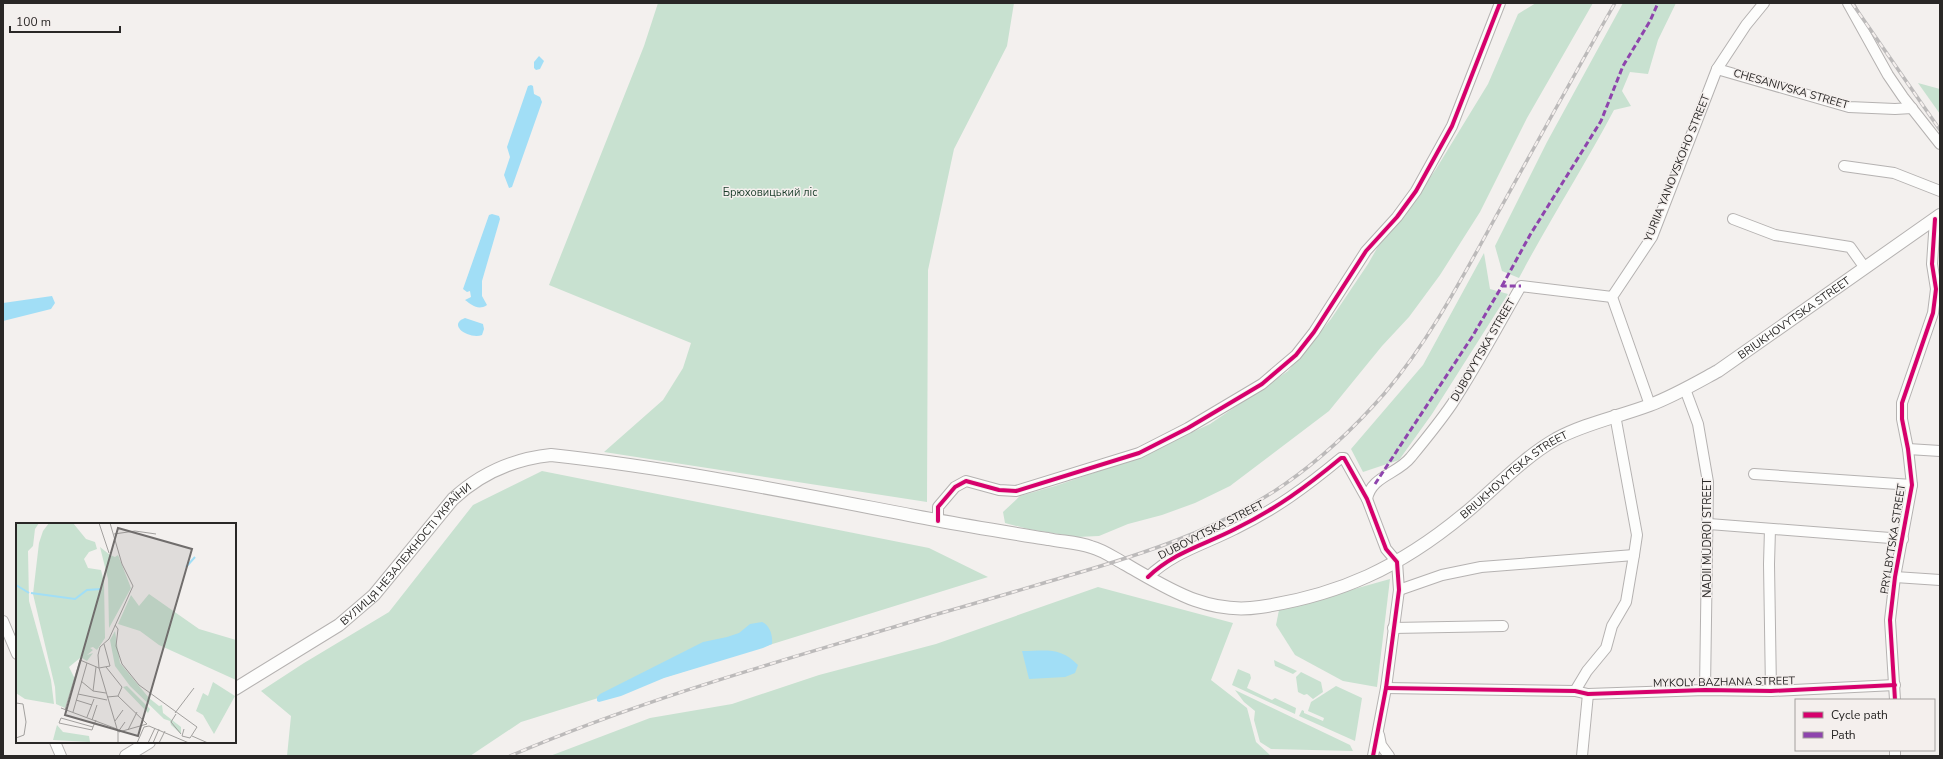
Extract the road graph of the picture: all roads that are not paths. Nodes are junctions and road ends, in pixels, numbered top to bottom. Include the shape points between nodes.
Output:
1 (1500, 3) edge
2 (1764, 3) edge
3 (1848, 3) edge
4 (1717, 69) junction
5 (1912, 108) junction
6 (1940, 144) edge
7 (1844, 166) dead end
8 (1940, 191) edge
9 (1937, 217) edge
10 (1733, 219) dead end
11 (1865, 268) junction
12 (1612, 297) junction
13 (1685, 389) junction
14 (1650, 405) junction
15 (1615, 415) junction
16 (1908, 449) junction
17 (1940, 451) edge
18 (1754, 474) dead end
19 (1912, 485) junction
20 (1367, 499) junction
21 (938, 521) junction
22 (1708, 524) junction
23 (1770, 529) junction
24 (1903, 539) junction
25 (1634, 555) junction
26 (1397, 562) junction
27 (1148, 577) junction
28 (1895, 577) junction
29 (1940, 580) edge
30 (1399, 590) junction
31 (3, 621) edge
32 (1503, 626) dead end
33 (1393, 628) junction
34 (16, 652) edge
35 (1895, 684) junction
36 (236, 688) edge
37 (1386, 688) junction
38 (1705, 690) junction
39 (1575, 691) junction
40 (1771, 691) junction
41 (1588, 694) junction
42 (1895, 699) edge
43 (1378, 731) junction
44 (55, 743) edge
45 (147, 743) edge
46 (60, 756) edge
47 (126, 756) edge
48 (1373, 756) edge
49 (1389, 756) edge
50 (1582, 756) edge

1 - 21 street via 1452,126 1416,191 1366,251 1314,332 1296,355 1262,384 1139,453 1016,491 999,490 966,481 955,487 938,507
2 - 4 street, YURIIA YANOVSKOHO STREET
3 - 5 street via 1888,75
4 - 5 street, CHESANIVSKA STREET via 1849,107
4 - 12 street, YURIIA YANOVSKOHO STREET via 1652,237
5 - 6 street
7 - 8 street via 1894,173
9 - 11 main road, BRIUKHOVYTSKA STREET
9 - 16 street, PRYLBYTSKA STREET via 1932,264 1936,289 1933,313 1902,403 1902,419
10 - 11 street via 1775,235 1850,247
11 - 13 main road, BRIUKHOVYTSKA STREET via 1718,371
12 - 14 street
12 - 20 street, DUBOVYTSKA STREET via 1520,286 1451,405 1406,465 1371,487
13 - 14 main road, BRIUKHOVYTSKA STREET
13 - 22 street, NADII MUDROI STREET via 1698,424 1707,472
14 - 15 main road, BRIUKHOVYTSKA STREET
15 - 25 street via 1637,535
15 - 26 main road, BRIUKHOVYTSKA STREET via 1580,427 1552,441 1518,466 1462,516
16 - 17 street
16 - 19 street, PRYLBYTSKA STREET
18 - 19 street
19 - 24 street, PRYLBYTSKA STREET
20 - 26 street, DUBOVYTSKA STREET via 1386,548
20 - 27 street, DUBOVYTSKA STREET via 1344,458 1341,458 1300,492 1263,515 1162,563
21 - 27 main road, BRIUKHOVYTSKA STREET via 1091,547
21 - 36 main road, ВУЛИЦЯ НЕЗАЛЕЖНОСТІ УКРАЇНИ via 803,494 589,460 551,455 530,457 499,467 468,485 453,499 374,595 339,625
22 - 23 street, PRYLBYTSKA STREET
22 - 38 street, NADII MUDROI STREET
23 - 24 street, PRYLBYTSKA STREET
23 - 40 street
24 - 28 street, PRYLBYTSKA STREET
25 - 30 street via 1480,567 1442,575
25 - 39 street via 1626,602 1612,626 1606,648
26 - 27 main road, BRIUKHOVYTSKA STREET via 1335,590 1242,609 1215,607 1197,602
26 - 30 street
28 - 29 street
28 - 35 street, PRYLBYTSKA STREET via 1890,620
30 - 33 street
31 - 34 street
32 - 33 street
33 - 37 street
35 - 40 street, MYKOLY BAZHANA STREET
35 - 42 street, PRYLBYTSKA STREET
37 - 39 street, MYKOLY BAZHANA STREET
37 - 43 street
38 - 40 street, MYKOLY BAZHANA STREET
38 - 41 street, MYKOLY BAZHANA STREET
39 - 41 street, MYKOLY BAZHANA STREET
41 - 50 street
43 - 48 street
43 - 49 street via 1381,745
44 - 46 street
45 - 47 main road

